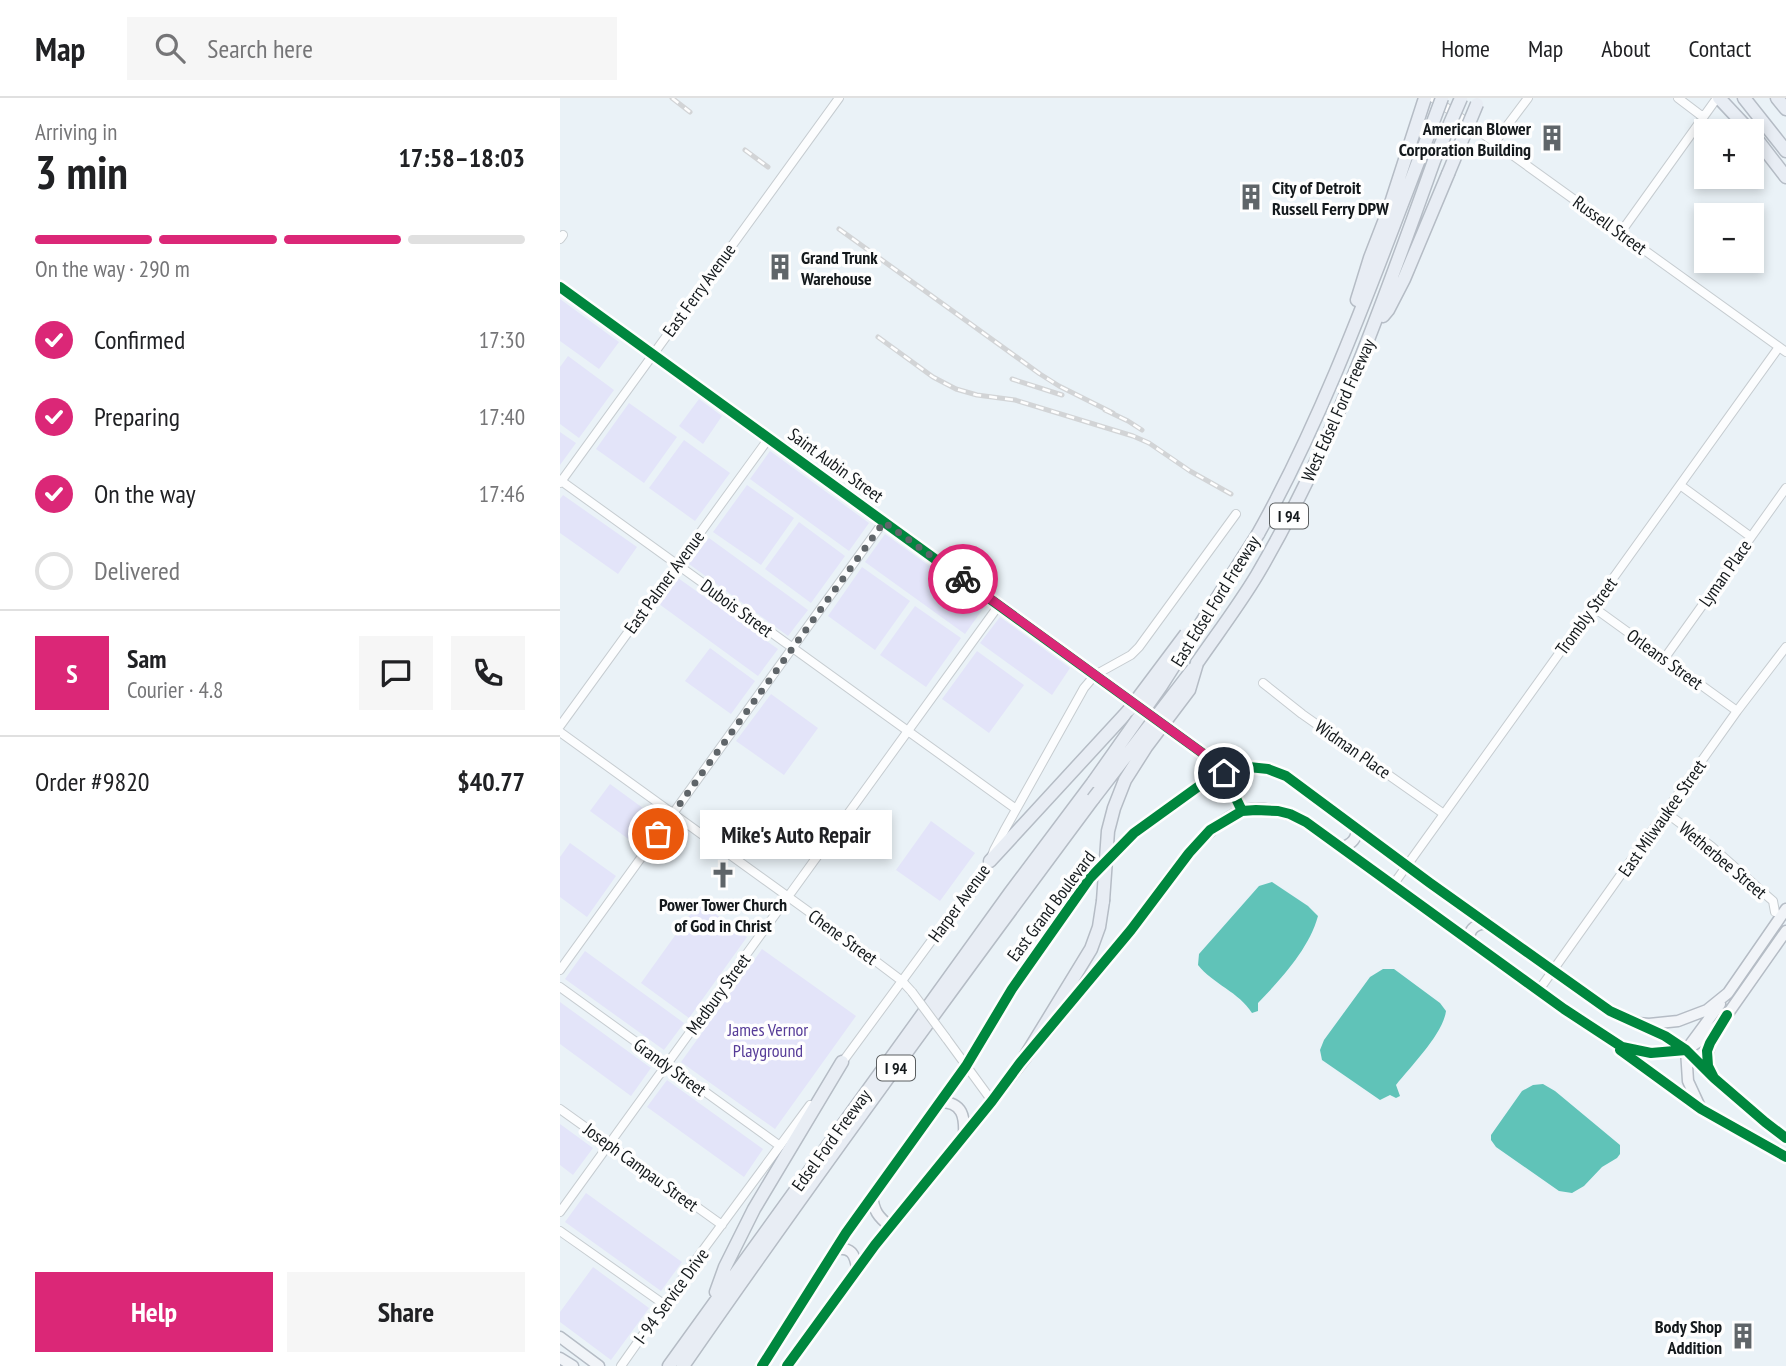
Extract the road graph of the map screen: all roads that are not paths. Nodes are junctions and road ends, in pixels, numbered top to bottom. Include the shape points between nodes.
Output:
1 (839, 98) edge
2 (1425, 98) edge
3 (1433, 98) edge
4 (1442, 98) edge
5 (1461, 98) edge
6 (1528, 98) edge
7 (1678, 98) edge
8 (1744, 98) edge
9 (1777, 98) edge
10 (1481, 100) edge
11 (1715, 101) edge
12 (1786, 109) edge
13 (1703, 117) junction
14 (1736, 119) edge
15 (1495, 142) junction
16 (1764, 149) edge
17 (1786, 151) edge
18 (1786, 177) edge
19 (1621, 232) junction
20 (560, 287) edge
21 (1354, 326) junction
22 (1375, 326) junction
23 (1783, 349) edge
24 (652, 355) junction
25 (769, 438) junction
26 (560, 481) edge
27 (1680, 485) junction
28 (1786, 488) edge
29 (1236, 514) dead end
30 (884, 522) junction
31 (1258, 534) junction
32 (1751, 537) junction
33 (677, 565) junction
34 (999, 605) junction
35 (1593, 607) junction
36 (1786, 647) edge
37 (792, 648) junction
38 (1664, 659) junction
39 (1197, 663) junction
40 (1095, 676) junction
41 (1263, 683) dead end
42 (1737, 711) junction
43 (560, 726) edge
44 (908, 731) junction
45 (560, 732) edge
46 (1224, 773) junction
47 (1094, 781) joint
48 (1093, 799) joint
49 (1016, 809) junction
50 (1242, 811) junction
51 (1665, 812) junction
52 (673, 814) junction
53 (1444, 814) junction
54 (1357, 828) junction
55 (1341, 848) junction
56 (990, 861) junction
57 (1407, 865) junction
58 (1393, 885) junction
59 (788, 897) junction
60 (1781, 911) edge
61 (1488, 923) junction
62 (1786, 931) edge
63 (1469, 940) junction
64 (560, 970) edge
65 (1553, 970) junction
66 (902, 981) junction
67 (560, 987) edge
68 (1539, 990) junction
69 (1728, 993) junction
70 (1727, 1015) junction
71 (1638, 1023) junction
72 (1686, 1050) junction
73 (1026, 1057) junction
74 (842, 1062) junction
75 (667, 1064) junction
76 (967, 1066) junction
77 (1714, 1078) joint
78 (992, 1101) junction
79 (940, 1102) junction
80 (560, 1109) edge
81 (1701, 1109) dead end
82 (964, 1136) junction
83 (609, 1144) junction
84 (780, 1146) junction
85 (872, 1196) junction
86 (560, 1212) edge
87 (722, 1225) junction
88 (890, 1226) junction
89 (560, 1231) edge
90 (836, 1249) junction
91 (857, 1268) junction
92 (665, 1305) junction
93 (712, 1306) junction
94 (560, 1337) edge
95 (560, 1358) edge
96 (573, 1366) edge
97 (599, 1366) edge
98 (621, 1366) edge
99 (669, 1366) edge
100 (684, 1366) edge
101 (762, 1366) edge
102 (787, 1366) edge

1 - 24 street, East Ferry Avenue
2 - 21 highway via 1360,288
3 - 15 street, Russell Street
4 - 21 highway, East Edsel Ford Freeway / I 94, bridge
5 - 22 highway, West Edsel Ford Freeway / I 94, bridge
6 - 15 street
7 - 13 street
8 - 17 highway
9 - 12 highway
10 - 22 highway, bridge via 1394,299
11 - 13 street
11 - 14 highway
13 - 19 street
15 - 19 street, Russell Street
16 - 18 highway
19 - 23 street, Russell Street
20 - 24 street, Saint Aubin Street
21 - 31 highway, East Edsel Ford Freeway / I 94 via 1299,454
22 - 39 highway, West Edsel Ford Freeway / I 94 via 1280,534
23 - 27 street, Trombly Street
24 - 25 street, Saint Aubin Street
24 - 26 street, East Ferry Avenue
25 - 30 street, Saint Aubin Street
25 - 33 street, East Palmer Avenue
26 - 33 street, Dubois Street
27 - 32 street
27 - 35 street, Trombly Street
28 - 32 street, Lyman Place
29 - 40 street, Harper Avenue via 1139,647
30 - 34 street, Saint Aubin Street
30 - 37 street
31 - 47 highway, East Edsel Ford Freeway / I 94, bridge
31 - 56 highway, bridge via 1129,710
32 - 38 street, Lyman Place
33 - 37 street, Dubois Street
33 - 43 street, East Palmer Avenue
34 - 40 street, Saint Aubin Street
34 - 44 street, Medbury Street
35 - 38 street, Orleans Street
35 - 53 street, Trombly Street
36 - 42 street, East Milwaukee Street
37 - 44 street, Dubois Street
37 - 52 street
38 - 42 street, Orleans Street
39 - 48 highway, West Edsel Ford Freeway / I 94, bridge
39 - 73 highway, bridge via 1189,690 1125,780 1108,831 1099,927 1091,949
40 - 46 street, Saint Aubin Street
40 - 49 street, Harper Avenue
41 - 53 street, Widman Place
42 - 51 street, East Milwaukee Street
44 - 49 street, Dubois Street
44 - 59 street, Medbury Street
45 - 52 street, Chene Street
46 - 50 street, Saint Aubin Street
46 - 54 main road, East Grand Boulevard via 1249,767 1286,776
46 - 76 main road, East Grand Boulevard via 1134,833 1090,878 1012,989
47 - 93 highway, Edsel Ford Freeway / I 94
48 - 100 highway, Edsel Ford Freeway / I 94
49 - 56 street, Harper Avenue
50 - 55 main road via 1290,814
50 - 73 main road via 1210,830 1189,853
51 - 60 street, Wetherbee Street via 1711,846
51 - 65 street, East Milwaukee Street
52 - 59 street, Chene Street
52 - 64 street
53 - 57 street, Trombly Street
54 - 55 main road via 1355,840
54 - 57 main road, East Grand Boulevard
55 - 58 main road
56 - 66 street, Harper Avenue
57 - 58 street, Trombly Street
57 - 61 main road, East Grand Boulevard
58 - 63 main road
59 - 66 street, Chene Street
59 - 75 street, Medbury Street
60 - 69 main road
61 - 63 main road via 1475,926
61 - 65 main road, East Grand Boulevard
62 - 70 main road
63 - 68 main road
65 - 68 street, East Milwaukee Street
65 - 71 main road, East Grand Boulevard
66 - 74 street, Harper Avenue
66 - 76 street, Chene Street, bridge
67 - 75 street, Grandy Street
68 - 72 main road via 1622,1047 1659,1054
69 - 71 main road via 1707,1010 1678,1021
69 - 72 main road
70 - 72 main road
70 - 77 main road via 1707,1051
71 - 72 street
72 - 77 street
72 - 81 main road via 1688,1081
73 - 78 main road
74 - 84 street, Harper Avenue
74 - 93 highway via 754,1209 725,1267
75 - 83 street, Medbury Street
75 - 84 street, Grandy Street
76 - 78 street, Chene Street
76 - 79 main road, East Grand Boulevard
78 - 82 main road
79 - 82 main road via 961,1111
79 - 85 main road, East Grand Boulevard
80 - 83 street, Joseph Campau Street
82 - 88 main road
83 - 86 street, Medbury Street
83 - 87 street, Joseph Campau Street
84 - 87 street, Harper Avenue
85 - 88 main road via 877,1215
85 - 90 main road, East Grand Boulevard
87 - 92 street, I- 94 Service Drive
88 - 91 main road
89 - 92 street
90 - 91 main road via 852,1252
90 - 101 main road, East Grand Boulevard
91 - 102 main road
92 - 98 street, I- 94 Service Drive
93 - 99 highway, Edsel Ford Freeway / I 94
94 - 97 main road
95 - 96 main road

